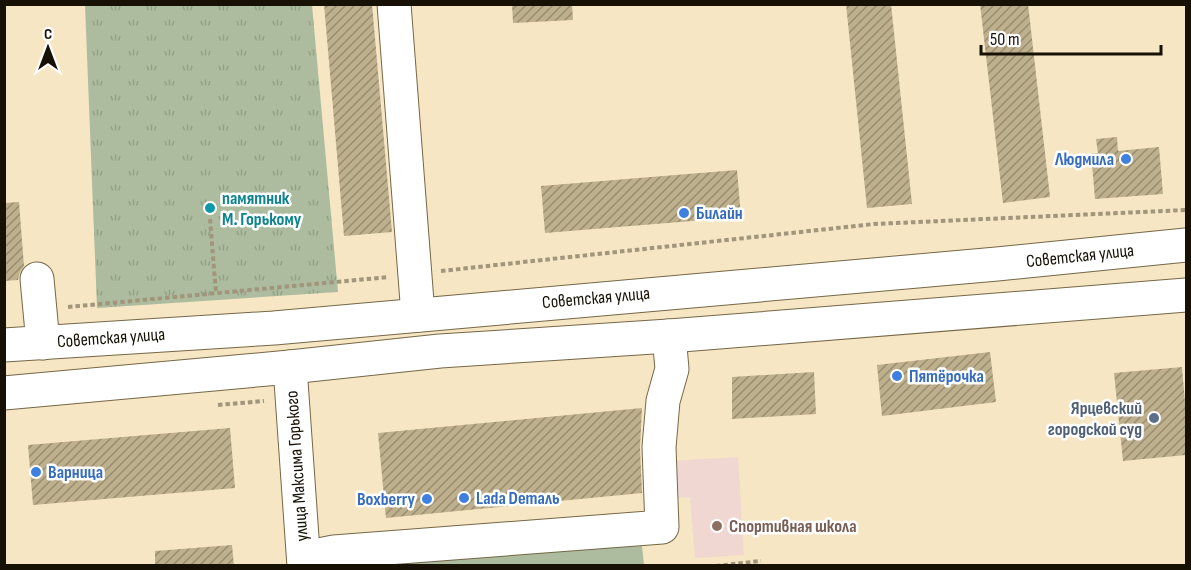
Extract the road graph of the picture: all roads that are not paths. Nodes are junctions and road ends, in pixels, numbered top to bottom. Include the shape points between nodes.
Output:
1 (394, 4) edge
2 (1186, 245) edge
3 (37, 279) dead end
4 (1186, 295) edge
5 (418, 315) junction
6 (287, 326) junction
7 (669, 336) junction
8 (43, 343) junction
9 (4, 345) edge
10 (290, 367) junction
11 (4, 393) edge
12 (304, 562) edge

1 - 5 main road
2 - 5 main road, Советская улица
3 - 8 main road
4 - 7 main road
5 - 6 main road, Советская улица
6 - 8 main road, Советская улица
6 - 10 main road, улица Максима Горького
7 - 10 main road via 440,351
7 - 12 main road via 672,369 663,401 659,447 663,536 334,552
8 - 9 main road, Советская улица
10 - 11 main road
10 - 12 main road, улица Максима Горького

